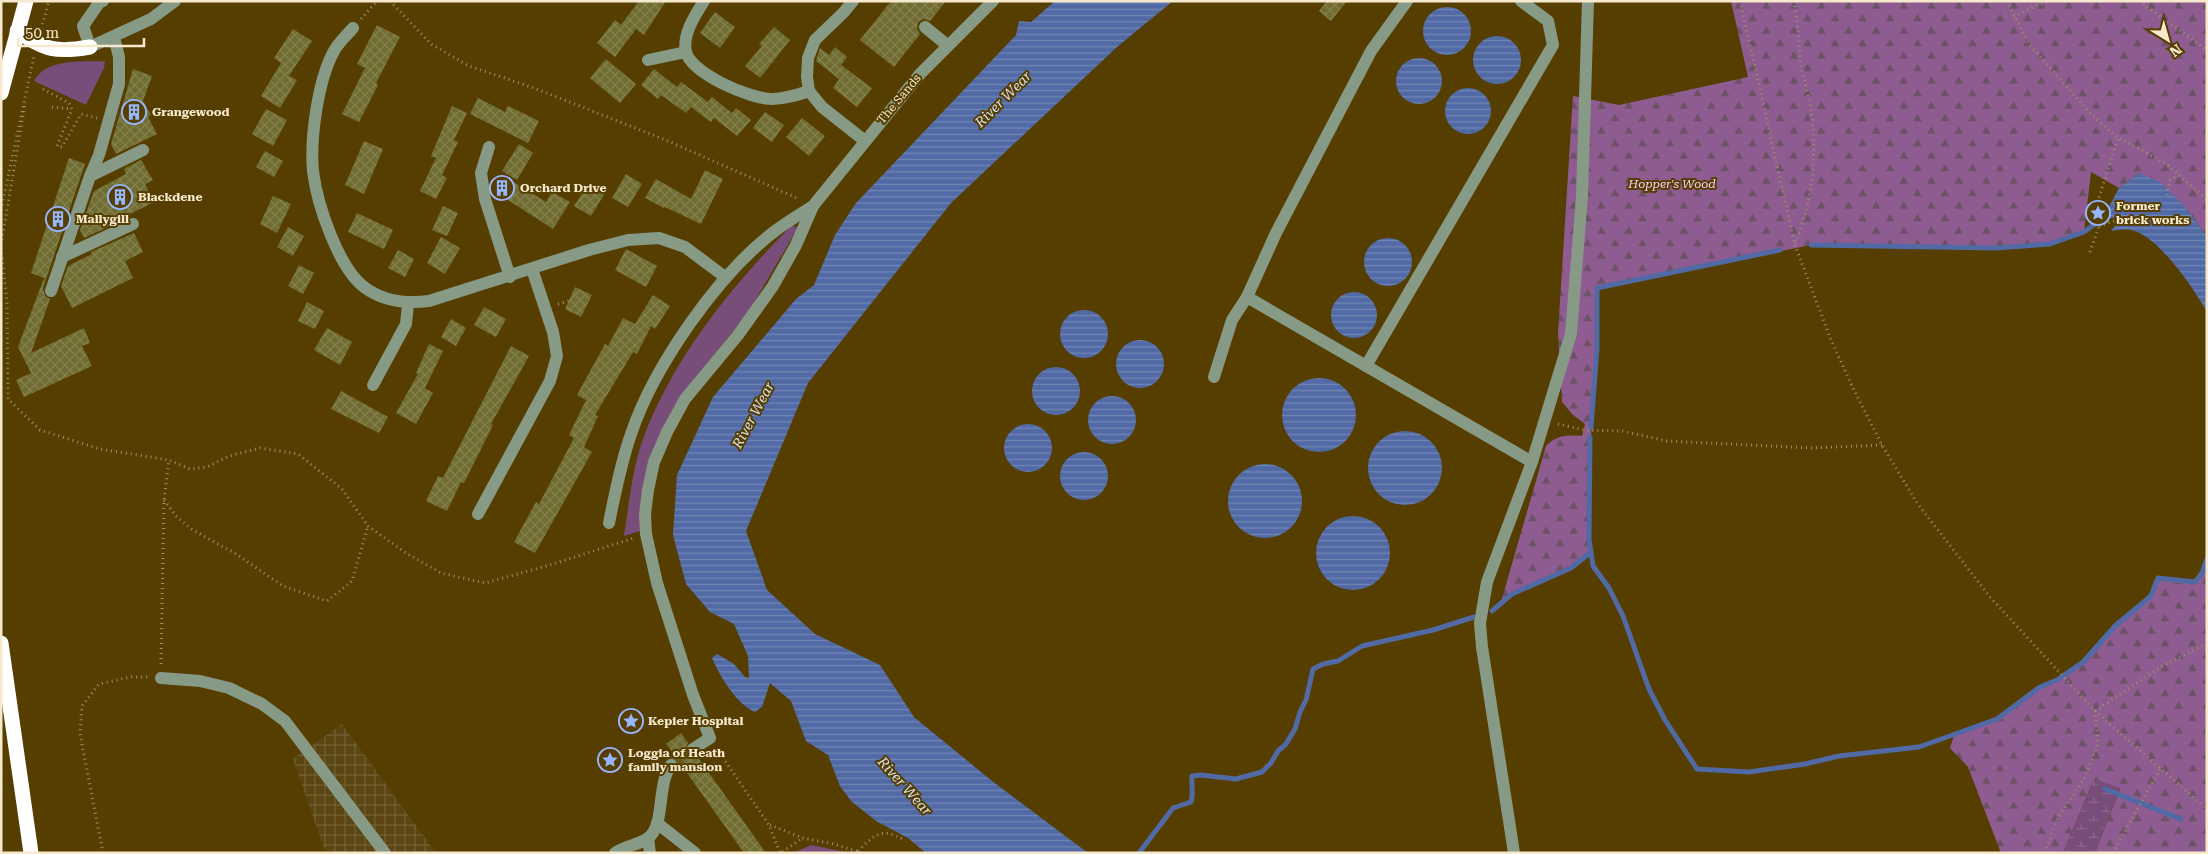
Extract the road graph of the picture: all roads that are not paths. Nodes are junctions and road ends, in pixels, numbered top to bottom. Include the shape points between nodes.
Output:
1 (26, 1) edge
2 (103, 1) edge
3 (175, 1) edge
4 (704, 1) edge
5 (853, 1) edge
6 (993, 1) edge
7 (1407, 1) edge
8 (1522, 1) edge
9 (1588, 1) edge
10 (925, 27) dead end
11 (353, 28) road end
12 (17, 30) junction
13 (114, 37) junction
14 (947, 45) junction
15 (90, 46) junction
16 (686, 52) junction
17 (648, 60) dead end
18 (809, 91) junction
19 (1, 93) edge
20 (865, 141) junction
21 (489, 147) dead end
22 (144, 150) dead end
23 (90, 176) junction
24 (813, 206) junction
25 (133, 224) dead end
26 (62, 257) junction
27 (532, 269) junction
28 (510, 276) junction
29 (725, 277) junction
30 (51, 291) dead end
31 (1247, 297) junction
32 (408, 304) junction
33 (1366, 366) junction
34 (1214, 377) dead end
35 (373, 385) dead end
36 (1532, 462) junction
37 (478, 514) dead end
38 (610, 523) dead end
39 (1, 642) edge
40 (161, 678) road end
41 (693, 750) tunnel mouth
42 (670, 765) tunnel mouth
43 (657, 823) junction
44 (648, 838) junction
45 (31, 853) edge
46 (385, 853) edge
47 (614, 853) edge
48 (650, 853) edge
49 (695, 853) edge
50 (1514, 853) edge

1 - 12 highway
2 - 15 street via 83,26
3 - 13 street via 151,19
4 - 16 street via 686,35
5 - 18 street via 815,40 808,58
6 - 14 street, The Sands
7 - 31 street via 1371,51 1276,233
8 - 33 street via 1548,21 1552,45
9 - 36 street via 1582,196 1571,334
10 - 14 street
11 - 32 street via 334,51 322,85 314,125 313,171 333,243 345,267 364,287 386,299
12 - 15 highway via 51,49
12 - 19 highway
13 - 15 street
13 - 23 street via 119,84
14 - 20 street, The Sands
16 - 17 street
16 - 18 street via 695,65 716,80 753,96 785,99
18 - 20 street via 822,107
20 - 24 street, The Sands
21 - 28 street via 481,173 485,199
22 - 23 street
23 - 26 street
24 - 29 street via 774,232
24 - 41 street via 773,286 685,399 654,462 648,490 646,534 693,695 710,738
25 - 26 street
26 - 30 street
27 - 28 street
27 - 29 street via 628,240 659,238 685,247
27 - 37 street via 553,332 557,356 550,381
28 - 32 street via 429,301
29 - 38 street via 688,326 649,391 631,434
31 - 33 street
31 - 34 street via 1232,320
32 - 35 street via 406,324
33 - 36 street
36 - 50 street via 1487,582 1480,622
39 - 45 highway
40 - 46 street via 200,681 229,688 262,704 284,721
42 - 43 street via 662,781
43 - 44 street
43 - 49 street
44 - 47 street
44 - 48 street

